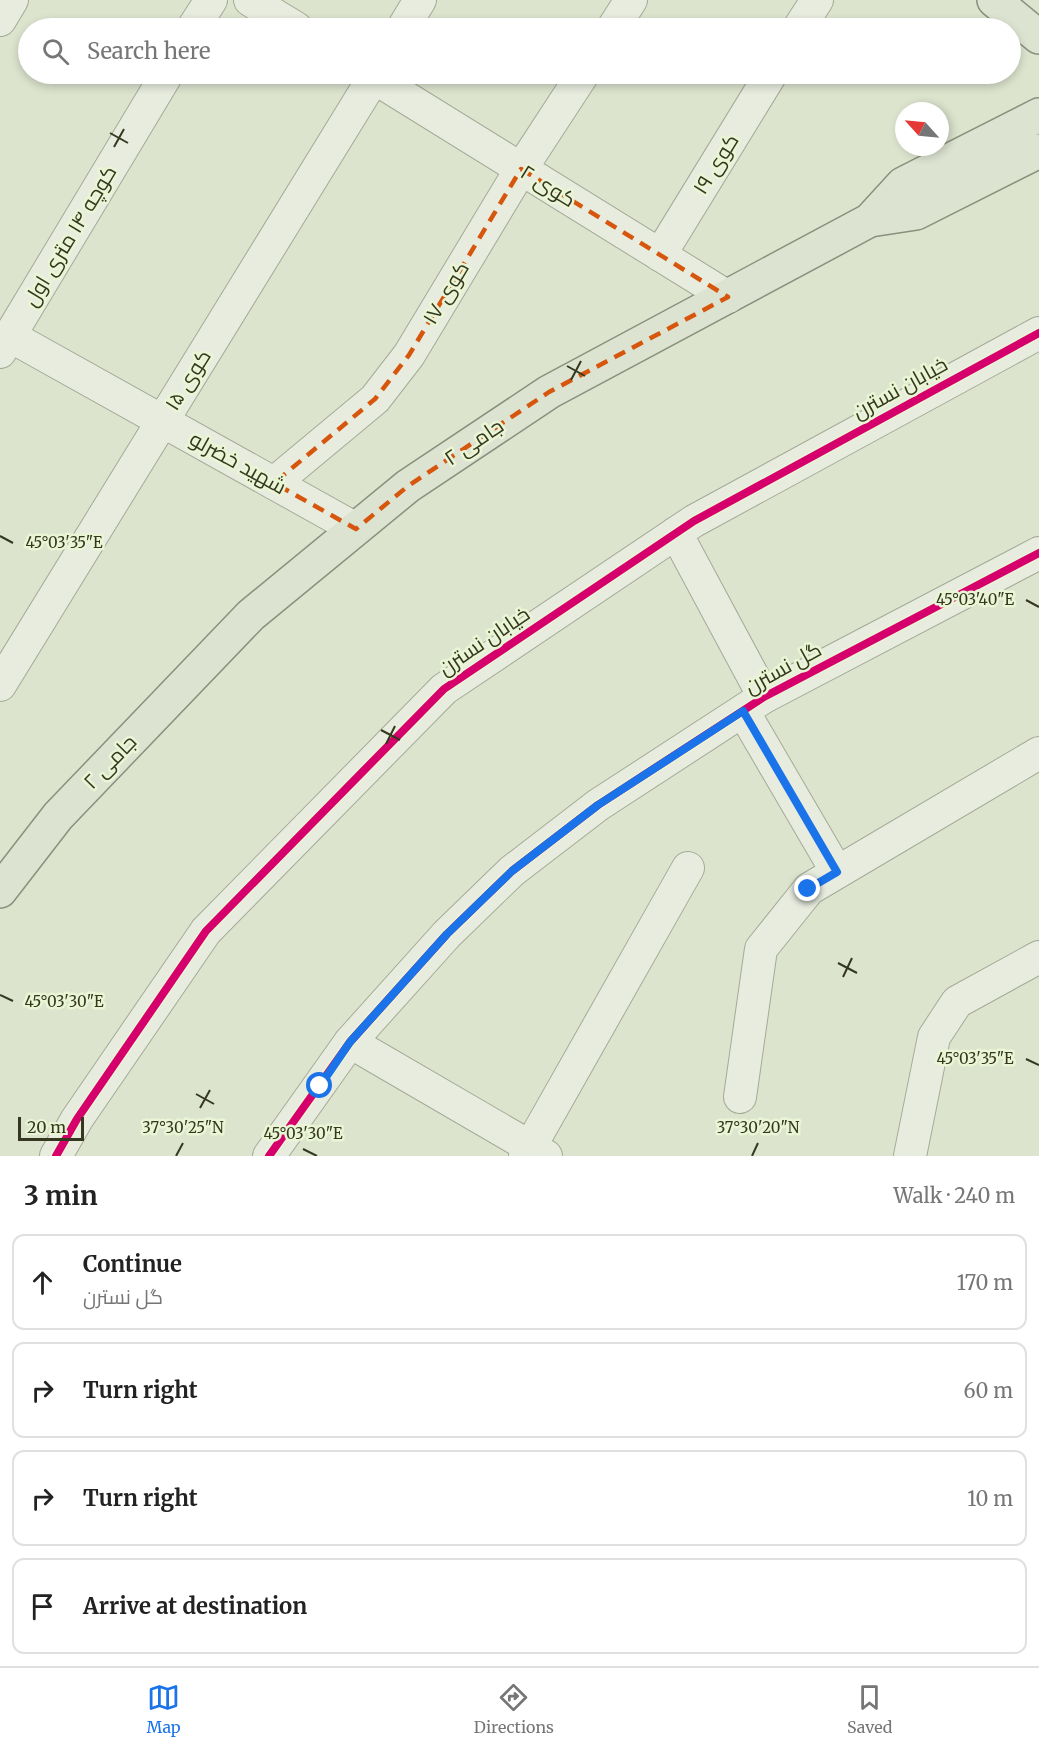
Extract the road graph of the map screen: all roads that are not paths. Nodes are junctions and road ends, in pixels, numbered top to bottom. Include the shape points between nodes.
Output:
1 (12, 0) edge
2 (210, 0) edge
3 (250, 0) edge
4 (420, 0) edge
5 (631, 0) edge
6 (817, 0) edge
7 (994, 0) edge
8 (200, 18) edge
9 (280, 18) edge
10 (409, 18) edge
11 (619, 18) edge
12 (805, 18) edge
13 (1018, 18) edge
14 (0, 20) edge
15 (1021, 21) edge
16 (1036, 32) edge
17 (161, 84) edge
18 (368, 84) edge
19 (387, 84) edge
20 (576, 84) edge
21 (765, 84) edge
22 (1039, 115) edge
23 (1039, 151) edge
24 (521, 169) junction
25 (870, 220) junction
26 (660, 255) junction
27 (728, 297) junction
28 (1039, 333) edge
29 (5, 344) edge
30 (163, 421) junction
31 (274, 483) junction
32 (356, 529) junction
33 (676, 533) junction
34 (1039, 553) edge
35 (0, 686) edge
36 (753, 704) junction
37 (1039, 753) edge
38 (688, 868) dead end
39 (837, 872) junction
40 (0, 891) edge
41 (1039, 957) edge
42 (350, 1042) junction
43 (740, 1096) dead end
44 (534, 1153) edge
45 (56, 1156) edge
46 (269, 1156) edge
47 (910, 1156) edge

1 - 14 street
2 - 8 street
3 - 9 street
4 - 10 street
5 - 11 street
6 - 12 street
7 - 13 main road
15 - 16 main road
17 - 29 street, کوچه ۱۴ متری اول
18 - 30 street, کوی ۱۵
19 - 24 street, کوی ۲
20 - 24 street, کوی ۱۷
21 - 26 street, کوی ۱۹
22 - 25 main road, جامی ۲ via 903,184
23 - 25 main road via 916,213
24 - 26 street, کوی ۲
24 - 31 street, کوی ۱۷ via 409,355 375,399
25 - 27 main road, جامی ۲
26 - 27 street, کوی ۲
27 - 32 main road, جامی ۲ via 549,392 408,486
28 - 33 street, خیابان نسترن
29 - 30 street, شهید خضرلو
30 - 31 street, شهید خضرلو
30 - 35 street, کوی ۱۵
31 - 32 street, شهید خضرلو
32 - 40 main road, جامی ۲ via 251,615 58,816
33 - 36 street
33 - 45 street, خیابان نسترن via 436,698 206,931 77,1119
34 - 36 street, گل نسترن
36 - 39 street
36 - 42 street, گل نسترن via 598,805 512,871 447,934
37 - 39 street
38 - 44 street
39 - 43 street via 808,889 761,950
41 - 47 street via 957,1002 934,1037
42 - 44 street
42 - 46 street, گل نسترن

